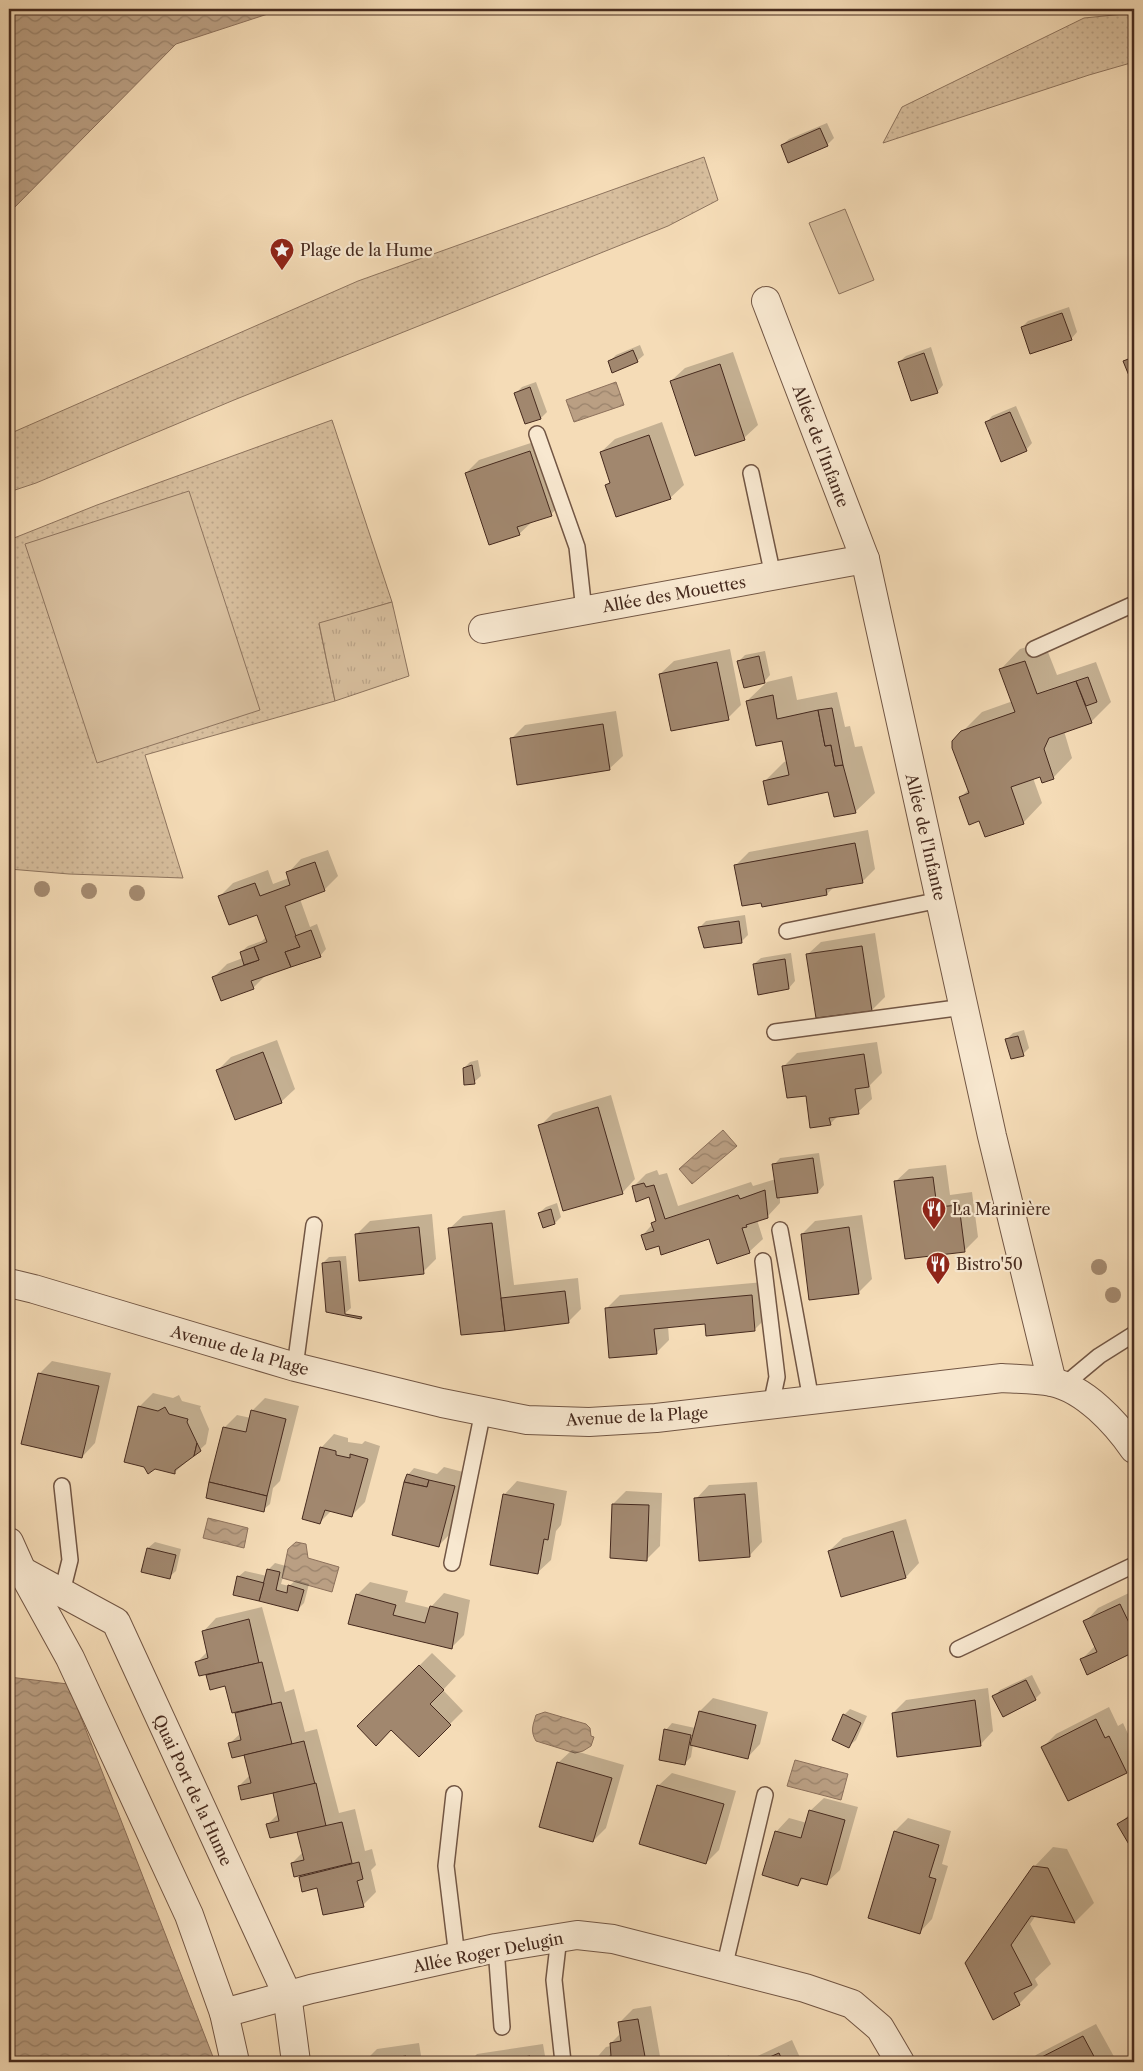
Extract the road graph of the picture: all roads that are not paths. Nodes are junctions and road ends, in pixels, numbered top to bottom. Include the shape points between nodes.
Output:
1 (766, 301) dead end
2 (536, 434) dead end
3 (751, 473) dead end
4 (864, 559) junction
5 (773, 576) junction
6 (1134, 604) edge
7 (584, 611) junction
8 (483, 629) dead end
9 (1034, 649) dead end
10 (940, 900) junction
11 (787, 930) dead end
12 (964, 1007) junction
13 (775, 1032) dead end
14 (314, 1225) dead end
15 (780, 1230) dead end
16 (764, 1261) dead end
17 (9, 1283) edge
18 (1134, 1334) edge
19 (295, 1367) junction
20 (1058, 1384) junction
21 (811, 1400) junction
22 (771, 1405) junction
23 (482, 1411) junction
24 (1134, 1450) edge
25 (62, 1486) dead end
26 (9, 1542) edge
27 (452, 1563) dead end
28 (1134, 1565) edge
29 (22, 1571) junction
30 (62, 1592) junction
31 (958, 1649) dead end
32 (454, 1794) dead end
33 (765, 1795) dead end
34 (559, 1937) junction
35 (496, 1948) junction
36 (457, 1957) junction
37 (724, 1968) junction
38 (287, 1994) junction
39 (224, 2013) junction
40 (502, 2027) dead end
41 (235, 2062) edge
42 (296, 2062) edge
43 (563, 2062) edge
44 (900, 2062) edge

1 - 4 street, Allée de l'Infante
2 - 7 lane via 577,547
3 - 5 lane
4 - 5 street, Allée des Mouettes
4 - 10 street, Allée de l'Infante
5 - 7 street, Allée des Mouettes
6 - 9 lane
7 - 8 street, Allée des Mouettes
10 - 11 lane
10 - 12 street, Allée de l'Infante
12 - 13 lane
12 - 20 street, Allée de l'Infante via 992,1136
14 - 19 lane
15 - 21 lane
16 - 22 lane via 777,1377
17 - 19 street, Avenue de la Plage
18 - 20 lane
19 - 23 street, Avenue de la Plage
20 - 21 street, Avenue de la Plage via 1002,1378
20 - 24 street, Avenue de la Plage via 1078,1392 1104,1415
21 - 22 street, Avenue de la Plage
22 - 23 street, Avenue de la Plage via 589,1422 527,1420
23 - 27 lane
25 - 30 lane via 70,1560
26 - 29 street
28 - 31 lane
29 - 30 street, Quai Port de la Hume
29 - 39 street via 70,1658 189,1915
30 - 38 street, Quai Port de la Hume via 116,1622
32 - 36 lane via 446,1866
33 - 37 lane
34 - 35 street, Allée Roger Delugin
34 - 37 street, Allée Roger Delugin via 577,1935 613,1939
34 - 43 lane via 554,1980
35 - 36 street, Allée Roger Delugin
35 - 40 lane
36 - 38 street, Allée Roger Delugin
37 - 44 street, Allée Roger Delugin via 805,1988 852,2004 880,2028
38 - 39 street, Allée Roger Delugin
38 - 42 street, Quai Port de la Hume
39 - 41 street

